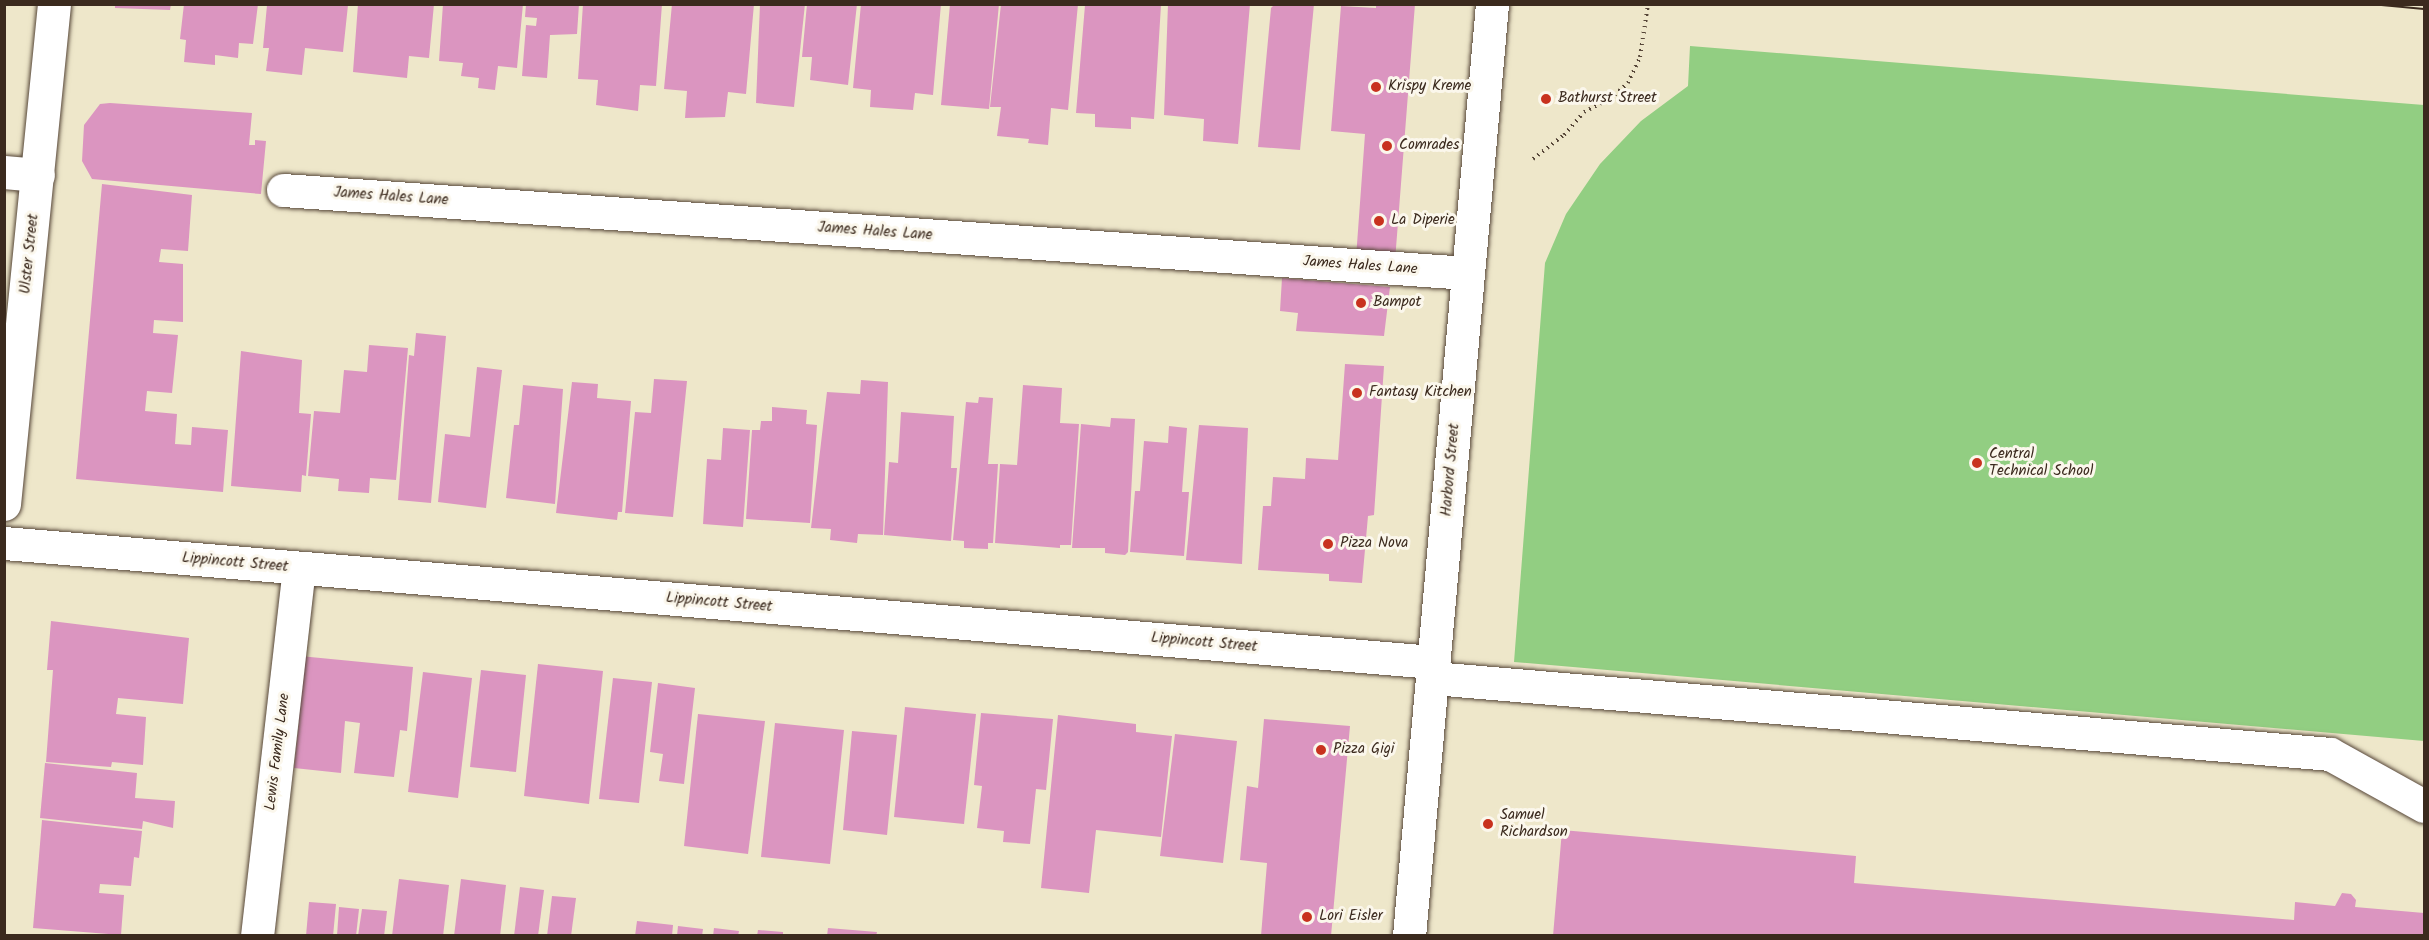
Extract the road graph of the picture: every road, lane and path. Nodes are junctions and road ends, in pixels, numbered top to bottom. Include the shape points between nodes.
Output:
1 (54, 4) edge
2 (1492, 4) edge
3 (1648, 4) edge
4 (1533, 159) dead end
5 (4, 172) edge
6 (38, 175) junction
7 (283, 190) dead end
8 (1468, 273) junction
9 (4, 504) edge
10 (4, 543) edge
11 (299, 568) junction
12 (1433, 670) junction
13 (2424, 806) edge
14 (257, 936) edge
15 (1409, 936) edge

1 - 6 street, Ulster Street
2 - 8 street, Harbord Street
3 - 4 path via 1640,57 1628,83 1610,99 1584,112 1564,135
5 - 6 street
6 - 9 street, Ulster Street
7 - 8 street, James Hales Lane
8 - 12 street, Harbord Street
10 - 11 street, Lippincott Street
11 - 12 street, Lippincott Street
11 - 14 street, Lewis Family Lane
12 - 13 street, Lippincott Street via 2330,754
12 - 15 street, Harbord Street

